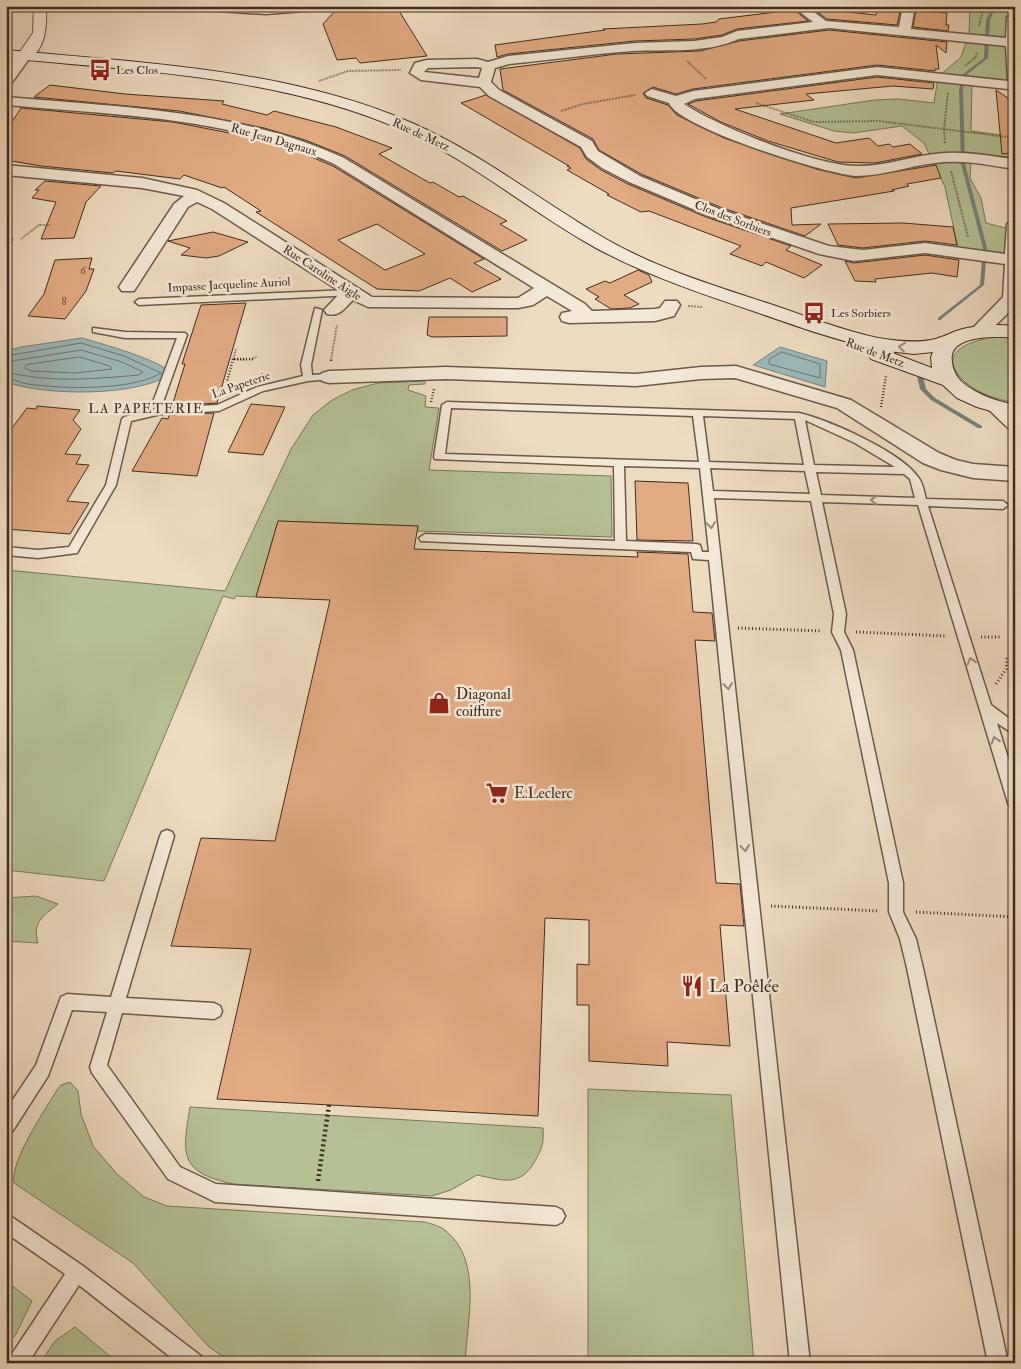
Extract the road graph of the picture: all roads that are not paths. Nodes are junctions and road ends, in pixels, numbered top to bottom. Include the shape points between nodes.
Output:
1 (40, 6) edge
2 (200, 6) edge
3 (317, 6) edge
4 (798, 6) edge
5 (909, 6) edge
6 (1011, 20) dead end
7 (823, 24) junction
8 (904, 31) junction
9 (1013, 42) edge
10 (6, 54) edge
11 (24, 56) junction
12 (489, 66) junction
13 (6, 81) edge
14 (484, 82) junction
15 (1014, 87) edge
16 (652, 94) road end
17 (6, 101) edge
18 (676, 101) junction
19 (1015, 164) edge
20 (6, 170) edge
21 (197, 196) junction
22 (1015, 224) edge
23 (1014, 260) edge
24 (128, 287) dead end
25 (546, 288) junction
26 (350, 293) junction
27 (1013, 301) edge
28 (139, 302) dead end
29 (671, 305) dead end
30 (325, 310) joint
31 (587, 316) junction
32 (562, 317) dead end
33 (802, 321) junction
34 (96, 330) dead end
35 (979, 331) junction
36 (1015, 332) edge
37 (950, 342) junction
38 (328, 377) joint
39 (308, 378) junction
40 (950, 381) junction
41 (1006, 410) edge
42 (161, 411) junction
43 (698, 413) junction
44 (799, 416) junction
45 (1015, 423) edge
46 (619, 463) junction
47 (704, 465) junction
48 (809, 469) junction
49 (905, 471) junction
50 (1015, 474) edge
51 (708, 494) junction
52 (815, 498) junction
53 (923, 502) junction
54 (1003, 505) dead end
55 (425, 538) dead end
56 (621, 545) junction
57 (6, 551) edge
58 (714, 556) junction
59 (986, 708) junction
60 (1015, 730) edge
61 (1015, 803) edge
62 (167, 836) dead end
63 (117, 1006) junction
64 (214, 1011) dead end
65 (6, 1126) edge
66 (556, 1216) dead end
67 (6, 1222) edge
68 (77, 1272) junction
69 (16, 1363) edge
70 (194, 1363) edge
71 (800, 1363) edge
72 (998, 1363) edge

1 - 11 main road via 42,31
2 - 3 street via 260,10
4 - 7 street
5 - 8 street
6 - 9 street
7 - 8 street
7 - 12 street via 737,34 725,40 508,60
8 - 9 street
9 - 15 street
10 - 11 main road, Rue de Metz
11 - 13 street
11 - 33 main road, Rue de Metz via 241,80 356,107 449,147 568,224 627,257 703,288
12 - 14 street
12 - 14 street via 477,63 426,64 420,66 417,73
14 - 23 street, Clos des Sorbiers via 494,92 588,144 596,158 632,178 716,213 822,251 858,256 919,248
15 - 18 street via 877,71 693,95
16 - 18 street
17 - 25 street, Rue Jean Dagnaux via 193,118 309,147 339,161
18 - 19 street via 683,111 707,122 833,168 867,170 957,158
20 - 21 street, Rue Caroline Aigle via 142,183
21 - 24 street via 182,204
21 - 26 street, Rue Caroline Aigle via 218,206
22 - 23 street
23 - 27 street
25 - 26 street, Rue Caroline Aigle via 518,303 378,304
25 - 31 street, Rue Jean Dagnaux
26 - 28 lane, Impasse Jacqueline Auriol
26 - 30 street
27 - 35 street
29 - 31 street via 667,312 655,315
30 - 39 lane via 306,365
31 - 32 street
37 -> 33 main road, Rue de Metz via 911,348 886,345
33 - 40 main road, Rue de Metz via 892,361
34 - 42 lane via 125,335 182,335 158,402
35 - 36 main road
35 - 37 main road, Rue de Metz
37 - 40 main road via 943,350 941,360
38 - 39 lane, La Papeterie
38 - 50 street via 446,373 636,380 736,372 844,404 943,463
39 - 42 lane, La Papeterie via 260,389 218,408
40 - 41 main road, Rue de Metz via 962,391
41 - 45 street
42 - 57 lane, La Papeterie via 127,419 111,485 73,550 38,554
43 - 44 lane
43 - 46 lane via 447,405 439,458
43 - 47 lane
44 - 48 lane
44 - 49 lane via 821,421
46 - 47 lane
46 - 56 lane
47 - 48 lane
47 - 51 lane
48 - 49 lane
48 - 52 lane
49 - 53 lane via 913,476
51 - 52 lane
51 -> 58 lane
53 -> 52 lane
52 - 72 lane via 840,614 838,632 847,650 896,883 896,912 908,939 915,968
53 - 54 lane
59 -> 53 lane
55 - 56 lane
56 - 58 lane via 696,548 697,556
58 -> 71 lane
59 - 60 lane
61 -> 59 lane
62 - 63 lane
63 - 64 lane
63 - 65 lane via 67,1002 42,1070
63 - 66 lane via 98,1067 174,1173 215,1192
67 - 68 lane
68 - 69 lane
68 - 70 lane

